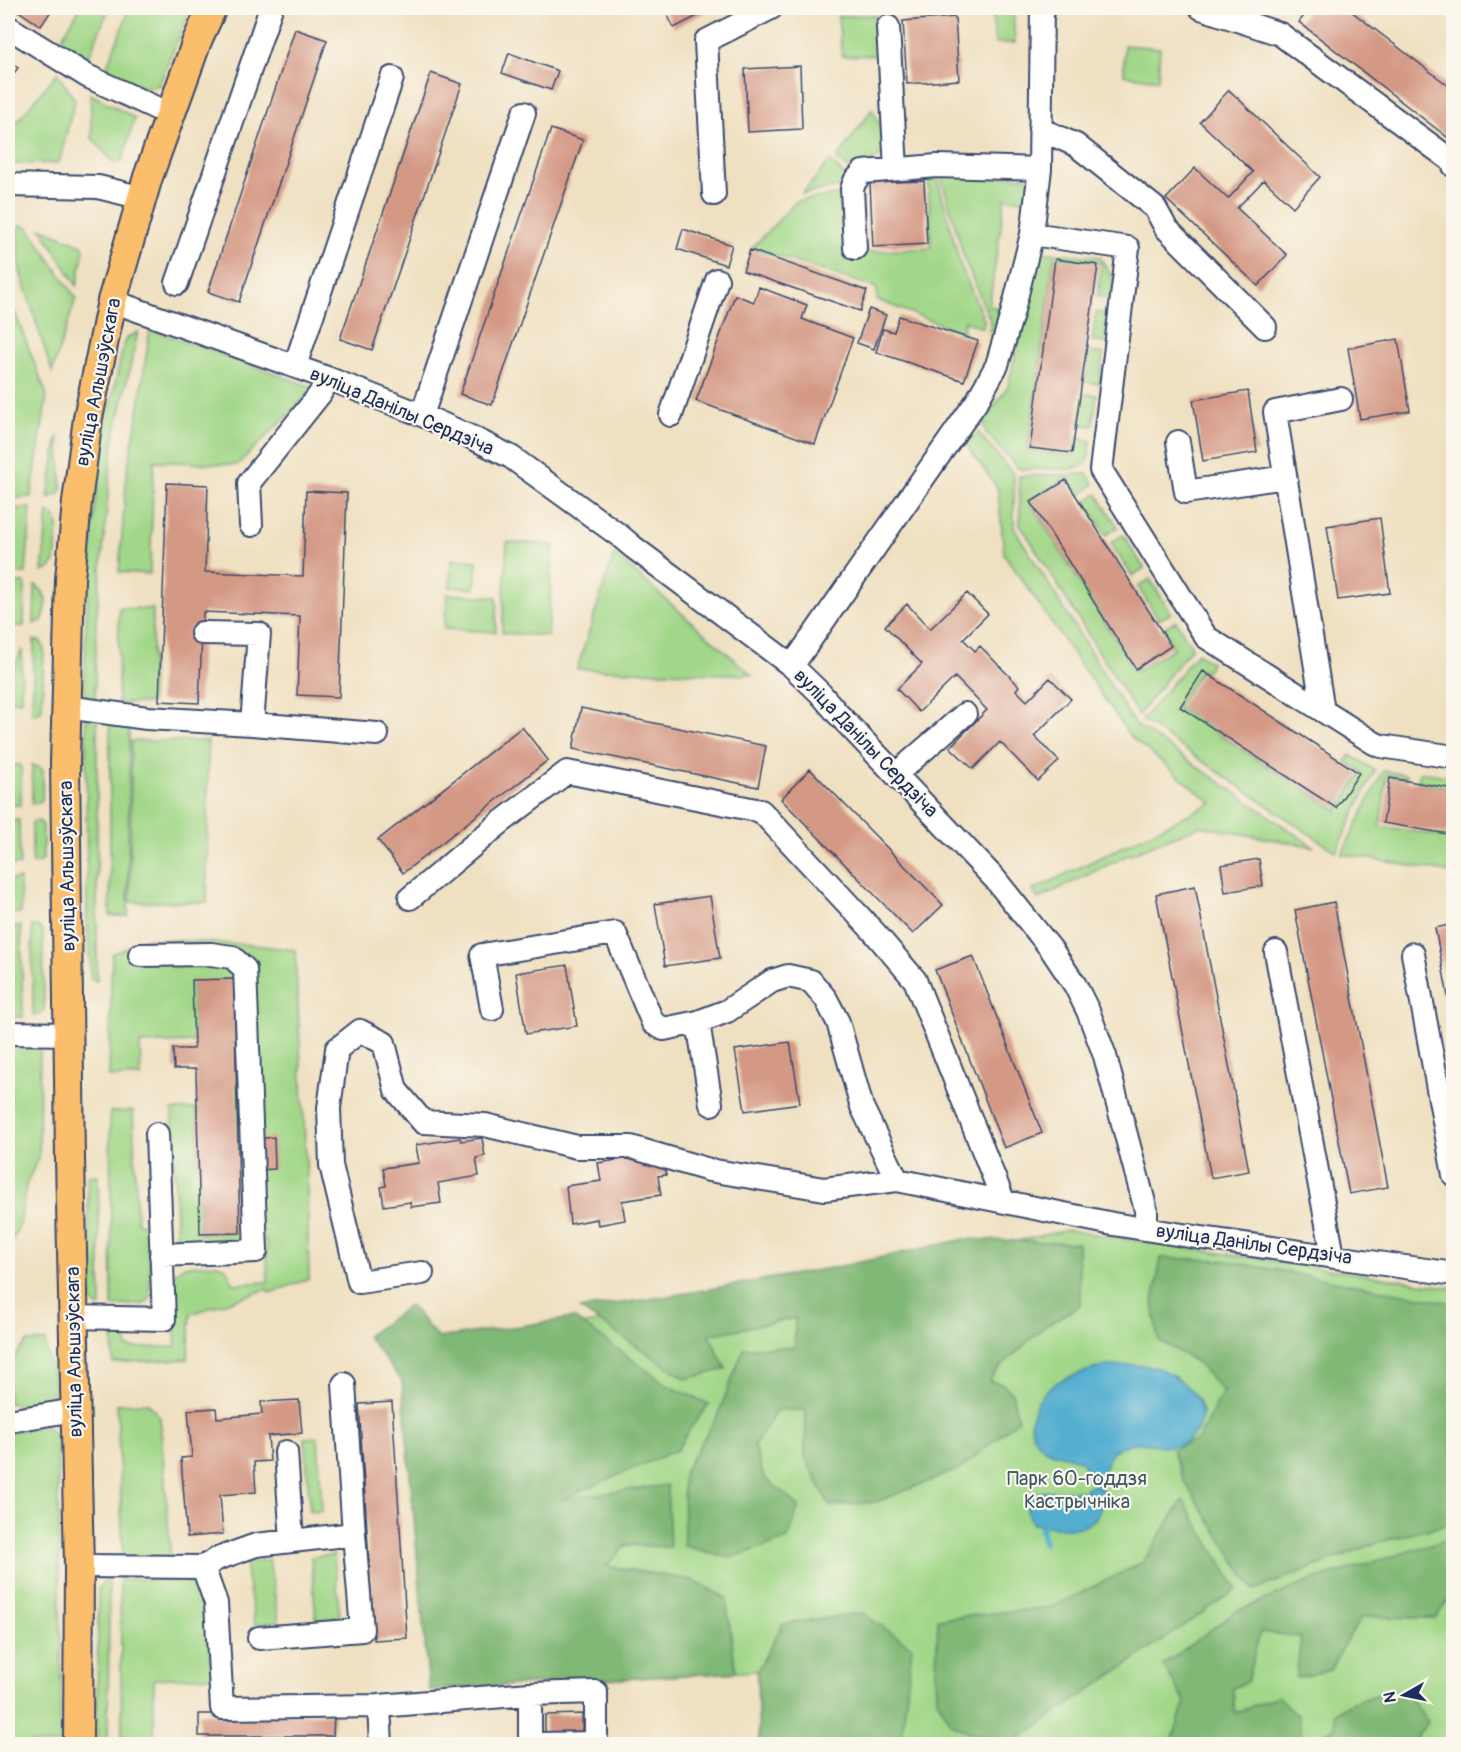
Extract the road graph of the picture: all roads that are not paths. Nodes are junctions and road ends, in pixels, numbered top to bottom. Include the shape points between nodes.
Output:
1 (212, 8) edge
2 (271, 8) edge
3 (771, 8) edge
4 (1042, 8) edge
5 (1201, 8) edge
6 (8, 27) edge
7 (888, 27) dead end
8 (392, 78) dead end
9 (524, 113) dead end
10 (171, 114) junction
11 (1040, 129) junction
12 (1454, 166) edge
13 (896, 169) junction
14 (1040, 169) junction
15 (8, 185) edge
16 (714, 194) dead end
17 (143, 198) junction
18 (1032, 234) junction
19 (855, 248) dead end
20 (717, 280) dead end
21 (177, 283) dead end
22 (112, 301) junction
23 (1265, 327) dead end
24 (295, 366) junction
25 (327, 378) junction
26 (1341, 399) dead end
27 (422, 415) junction
28 (671, 415) dead end
29 (1178, 442) dead end
30 (1285, 477) junction
31 (251, 525) dead end
32 (202, 633) dead end
33 (792, 666) junction
34 (66, 707) junction
35 (1323, 711) junction
36 (965, 714) dead end
37 (252, 724) junction
38 (377, 734) dead end
39 (1454, 757) edge
40 (896, 774) junction
41 (410, 898) dead end
42 (1276, 952) dead end
43 (1413, 954) dead end
44 (140, 955) dead end
45 (492, 1009) dead end
46 (698, 1023) junction
47 (8, 1034) edge
48 (69, 1034) junction
49 (711, 1104) dead end
50 (157, 1134) dead end
51 (1454, 1175) edge
52 (897, 1180) junction
53 (1003, 1200) junction
54 (1146, 1228) junction
55 (161, 1255) junction
56 (1333, 1256) junction
57 (422, 1273) dead end
58 (1454, 1274) edge
59 (73, 1317) junction
60 (344, 1384) dead end
61 (75, 1410) junction
62 (8, 1421) edge
63 (286, 1452) dead end
64 (354, 1534) junction
65 (292, 1541) junction
66 (79, 1566) junction
67 (203, 1567) junction
68 (259, 1638) dead end
69 (530, 1694) junction
70 (379, 1706) junction
71 (78, 1744) edge
72 (381, 1744) edge
73 (530, 1744) edge
74 (538, 1744) edge

1 - 10 main road, вуліца Альшэўскага
2 - 21 street
3 - 16 street via 706,41
4 - 11 street
5 - 12 street via 1280,34
6 - 10 street via 87,76
7 - 13 street
8 - 24 street
9 - 27 street
10 - 17 main road, вуліца Альшэўскага
11 - 14 street
11 - 23 street via 1076,145 1155,208 1166,228
13 - 14 street
13 - 19 street via 863,172 855,181
14 - 18 street
15 - 17 street via 98,187
17 - 22 main road, вуліца Альшэўскага
18 - 33 street via 997,365 977,401
18 - 35 street via 1128,248 1101,470 1206,637
20 - 28 street
22 - 24 street, вуліца Данілы Сердзіча
22 - 34 main road, вуліца Альшэўскага via 87,418 77,502
24 - 25 street, вуліца Данілы Сердзіча
25 - 27 street, вуліца Данілы Сердзіча
25 - 31 street via 320,394 249,483
26 - 30 street via 1275,412
27 - 33 street, вуліца Данілы Сердзіча via 511,457
29 - 30 street via 1186,492
30 - 35 street
32 - 37 street via 259,634
33 - 40 street, вуліца Данілы Сердзіча
34 - 37 street via 147,718
34 - 48 main road, вуліца Альшэўскага
35 - 39 street via 1381,746
36 - 40 street
37 - 38 street
40 - 54 street, вуліца Данілы Сердзіча via 995,879 1075,985 1105,1056 1146,1210
41 - 53 street via 567,772 760,811 915,981
42 - 56 street
43 - 51 street
44 - 55 street via 211,954 232,957 245,969 256,1251
45 - 46 street via 482,955 615,933 653,1023 664,1029
46 - 49 street
46 - 52 street via 727,1011 772,981 788,976 811,981 838,1022 862,1107
47 - 48 street
48 - 59 main road, вуліца Альшэўскага
50 - 55 street
52 - 53 street
52 - 57 street via 824,1189 709,1170 631,1147 577,1147 486,1125 423,1122 396,1090 384,1043 360,1031 337,1049 329,1108 332,1165 359,1282
53 - 54 street
54 - 56 street, вуліца Данілы Сердзіча
55 - 59 street via 164,1319
56 - 58 street, вуліца Данілы Сердзіча
59 - 61 main road, вуліца Альшэўскага
60 - 64 street
61 - 62 street
61 - 66 main road, вуліца Альшэўскага
63 - 65 street
64 - 65 street
64 - 68 street via 363,1630
65 - 67 street via 256,1545
66 - 67 street
66 - 71 main road, вуліца Альшэўскага
67 - 70 street via 216,1603 222,1708
69 - 70 street
69 - 73 street
69 - 74 street via 596,1692 596,1743
70 - 72 street

